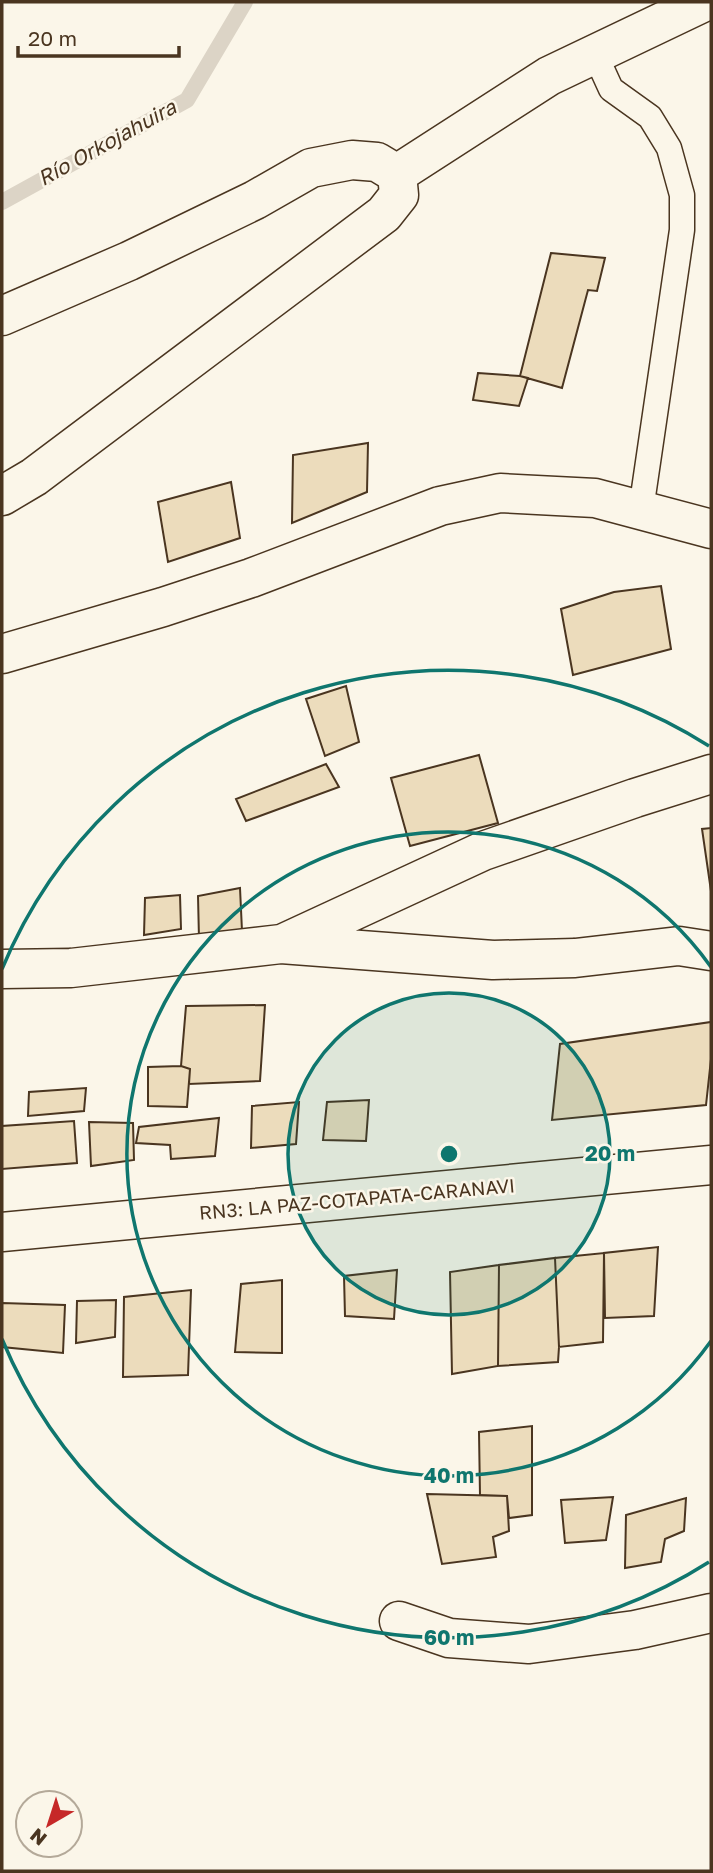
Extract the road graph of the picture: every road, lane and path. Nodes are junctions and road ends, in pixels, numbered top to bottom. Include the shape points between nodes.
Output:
1 (704, 2) edge
2 (595, 54) junction
3 (397, 174) junction
4 (2, 316) edge
5 (2, 496) edge
6 (641, 510) junction
7 (711, 529) edge
8 (2, 654) edge
9 (711, 774) edge
10 (281, 944) junction
11 (711, 951) edge
12 (2, 969) edge
13 (711, 1166) edge
14 (2, 1232) edge
15 (711, 1613) edge
16 (399, 1621) dead end

1 - 2 main road
2 - 3 main road via 549,76
2 - 6 lane via 611,89 650,117 669,148 682,195 682,230
3 - 4 main road via 377,162 352,160 311,168 129,261
3 - 5 main road via 399,195 384,215 34,477
6 - 7 main road
6 - 8 main road via 595,498 500,494 440,506 251,578
9 - 10 main road via 483,851
10 - 11 main road via 493,960 575,958 679,946
10 - 12 main road via 71,968
13 - 14 main road, RN3: LA PAZ-COTAPATA-CARANAVI
15 - 16 main road via 635,1630 529,1644 449,1638

